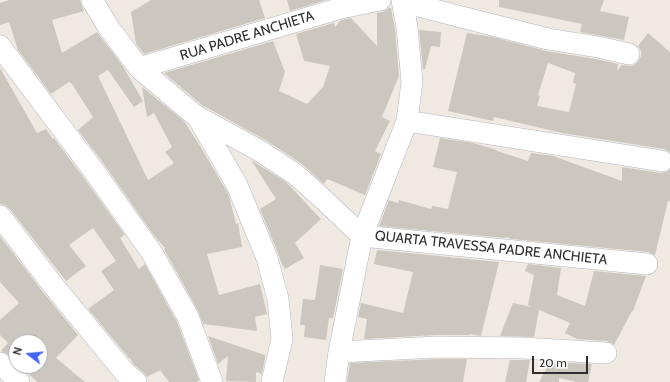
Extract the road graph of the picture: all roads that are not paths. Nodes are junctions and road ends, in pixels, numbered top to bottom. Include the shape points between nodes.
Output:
1 (92, 0) edge
2 (380, 0) edge
3 (402, 1) edge
4 (341, 4) edge
5 (0, 46) edge
6 (629, 54) dead end
7 (139, 68) junction
8 (196, 116) junction
9 (407, 121) junction
10 (662, 161) dead end
11 (0, 216) edge
12 (362, 236) junction
13 (647, 264) dead end
14 (339, 352) junction
15 (606, 353) dead end
16 (0, 364) edge
17 (19, 382) edge
18 (136, 382) edge
19 (212, 382) edge
20 (272, 382) edge
21 (335, 382) edge

1 - 7 street, QUARTA TRAVESSA PADRE ANCHIETA
2 - 4 street, RUA PADRE ANCHIETA
3 - 6 street via 548,39
3 - 9 street via 412,82
4 - 7 street, RUA PADRE ANCHIETA
5 - 19 street via 152,253 188,317
7 - 8 street, QUARTA TRAVESSA PADRE ANCHIETA
8 - 12 street, QUARTA TRAVESSA PADRE ANCHIETA via 260,151 295,174
8 - 20 street via 237,185 267,258 278,299 282,339
9 - 10 street
9 - 12 street
11 - 18 street via 126,374
12 - 13 street, QUARTA TRAVESSA PADRE ANCHIETA
12 - 14 street
14 - 15 street via 437,347 523,348
14 - 21 street
16 - 17 street

